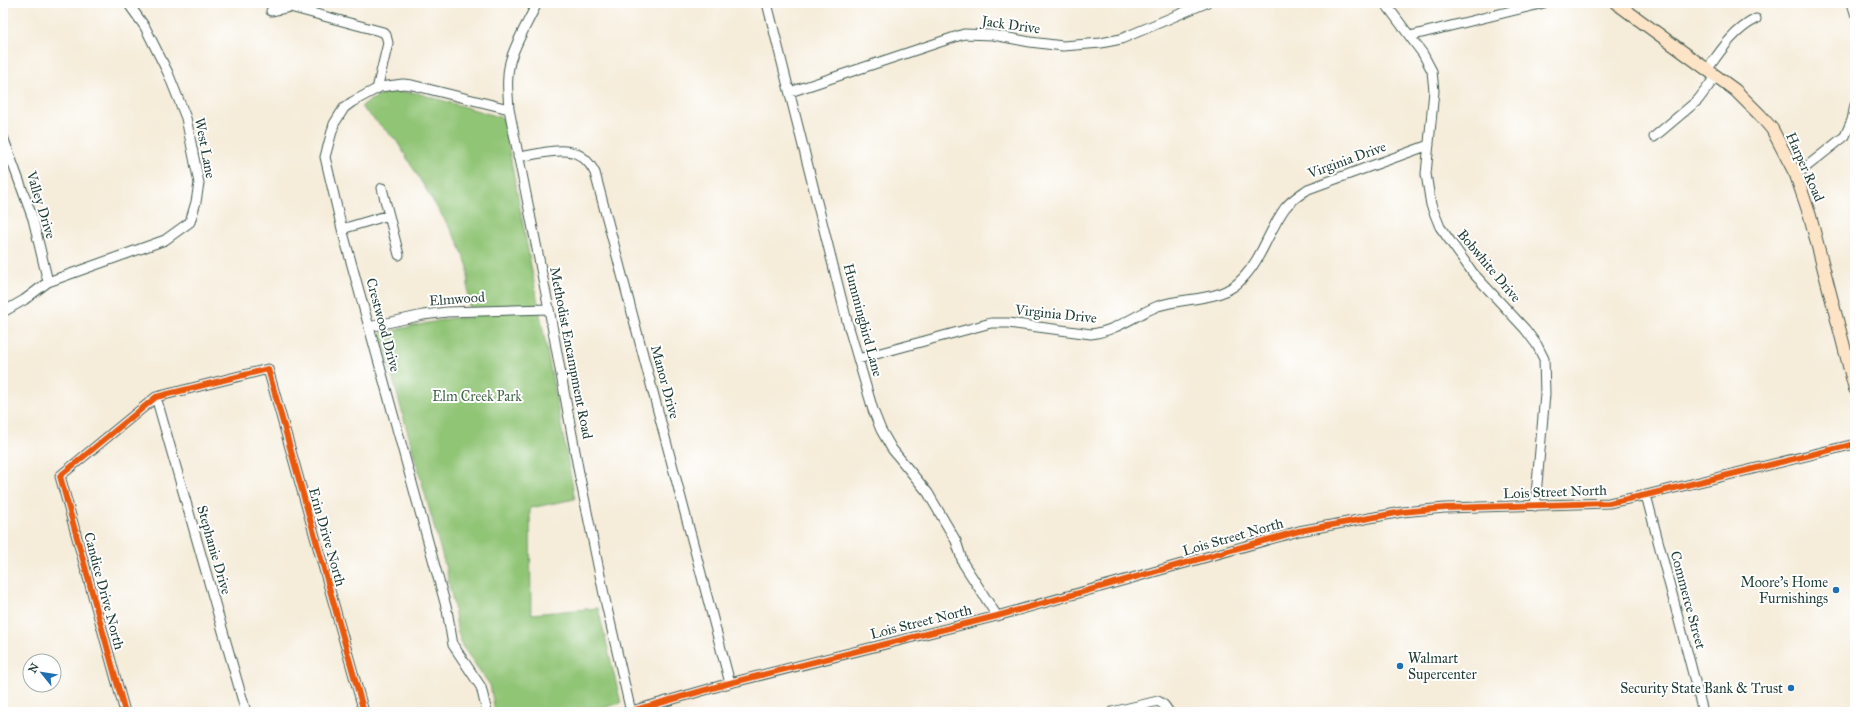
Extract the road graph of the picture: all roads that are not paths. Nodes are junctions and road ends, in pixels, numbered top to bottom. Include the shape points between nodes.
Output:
1 (128, 3) edge
2 (537, 3) edge
3 (767, 3) edge
4 (1206, 3) edge
5 (1385, 3) edge
6 (1544, 3) edge
7 (1616, 3) edge
8 (1852, 3) edge
9 (271, 11) dead end
10 (1855, 13) edge
11 (1756, 19) dead end
12 (1410, 36) junction
13 (1712, 73) junction
14 (377, 89) junction
15 (790, 92) junction
16 (1855, 105) edge
17 (509, 109) junction
18 (3, 137) edge
19 (1654, 137) dead end
20 (1429, 145) junction
21 (518, 157) junction
22 (1796, 175) junction
23 (382, 188) dead end
24 (389, 216) junction
25 (342, 229) junction
26 (399, 255) dead end
27 (48, 282) junction
28 (549, 309) junction
29 (3, 312) edge
30 (369, 327) junction
31 (858, 359) junction
32 (1855, 388) edge
33 (156, 397) junction
34 (1855, 444) edge
35 (1646, 495) junction
36 (1535, 506) junction
37 (997, 616) junction
38 (730, 683) junction
39 (125, 712) edge
40 (246, 712) edge
41 (364, 712) edge
42 (487, 712) edge
43 (630, 712) edge
44 (1112, 712) edge
45 (1169, 712) edge
46 (1703, 712) edge

1 - 27 street, West Lane via 145,27 168,73 186,118 200,183 196,202 190,222 165,240
2 - 17 street, Methodist Encampment Road via 510,63 507,87
3 - 15 street, Hummingbird Lane
4 - 15 street, Jack Drive via 1121,39 1101,43 1063,46 993,35 964,34
5 - 12 street, Bobwhite Drive
6 - 12 street
7 - 13 main road, Harper Road
8 - 10 street
9 - 14 street via 290,7 383,32 388,43
11 - 13 street via 1734,36
12 - 20 street, Bobwhite Drive via 1432,71 1434,82
13 - 19 street via 1698,100
13 - 22 main road, Harper Road via 1735,90 1772,129
14 - 17 street, Crestwood Drive via 388,85 412,85
14 - 25 street, Crestwood Drive via 344,108 334,124 329,139 326,157
15 - 31 street, Hummingbird Lane
16 - 22 street via 1845,136
17 - 21 street, Methodist Encampment Road
18 - 27 street, Valley Drive via 32,219
20 - 31 street, Virginia Drive via 1303,192 1285,207 1250,271 1237,285 1220,294 1166,304 1100,333 991,323
20 - 36 street, Bobwhite Drive via 1427,185 1431,206 1440,227 1473,273 1525,329 1544,359 1545,394
21 - 28 street, Methodist Encampment Road
21 - 38 street, Manor Drive via 565,150 578,153 595,173
22 - 32 main road, Harper Road via 1810,216
23 - 24 street
24 - 25 street
24 - 26 street
25 - 30 street, Crestwood Drive
27 - 29 street, West Lane
28 - 30 street, Elmwood via 447,312
28 - 43 street, Methodist Encampment Road via 582,489
30 - 42 street, Crestwood Drive via 447,610 453,645 481,687
31 - 37 street, Hummingbird Lane via 881,430 928,493 956,541 963,562
33 - 39 street, Candice Drive North via 60,476
33 - 40 street, Stephanie Drive
33 - 41 street, Erin Drive North via 268,369
34 - 35 street, Lois Street North
35 - 36 street, Lois Street North via 1609,502
35 - 46 street, Commerce Street
36 - 37 street, Lois Street North via 1445,508 1402,512 1299,531
37 - 38 street, Lois Street North
38 - 43 street, Lois Street North
44 - 45 street via 1158,701

